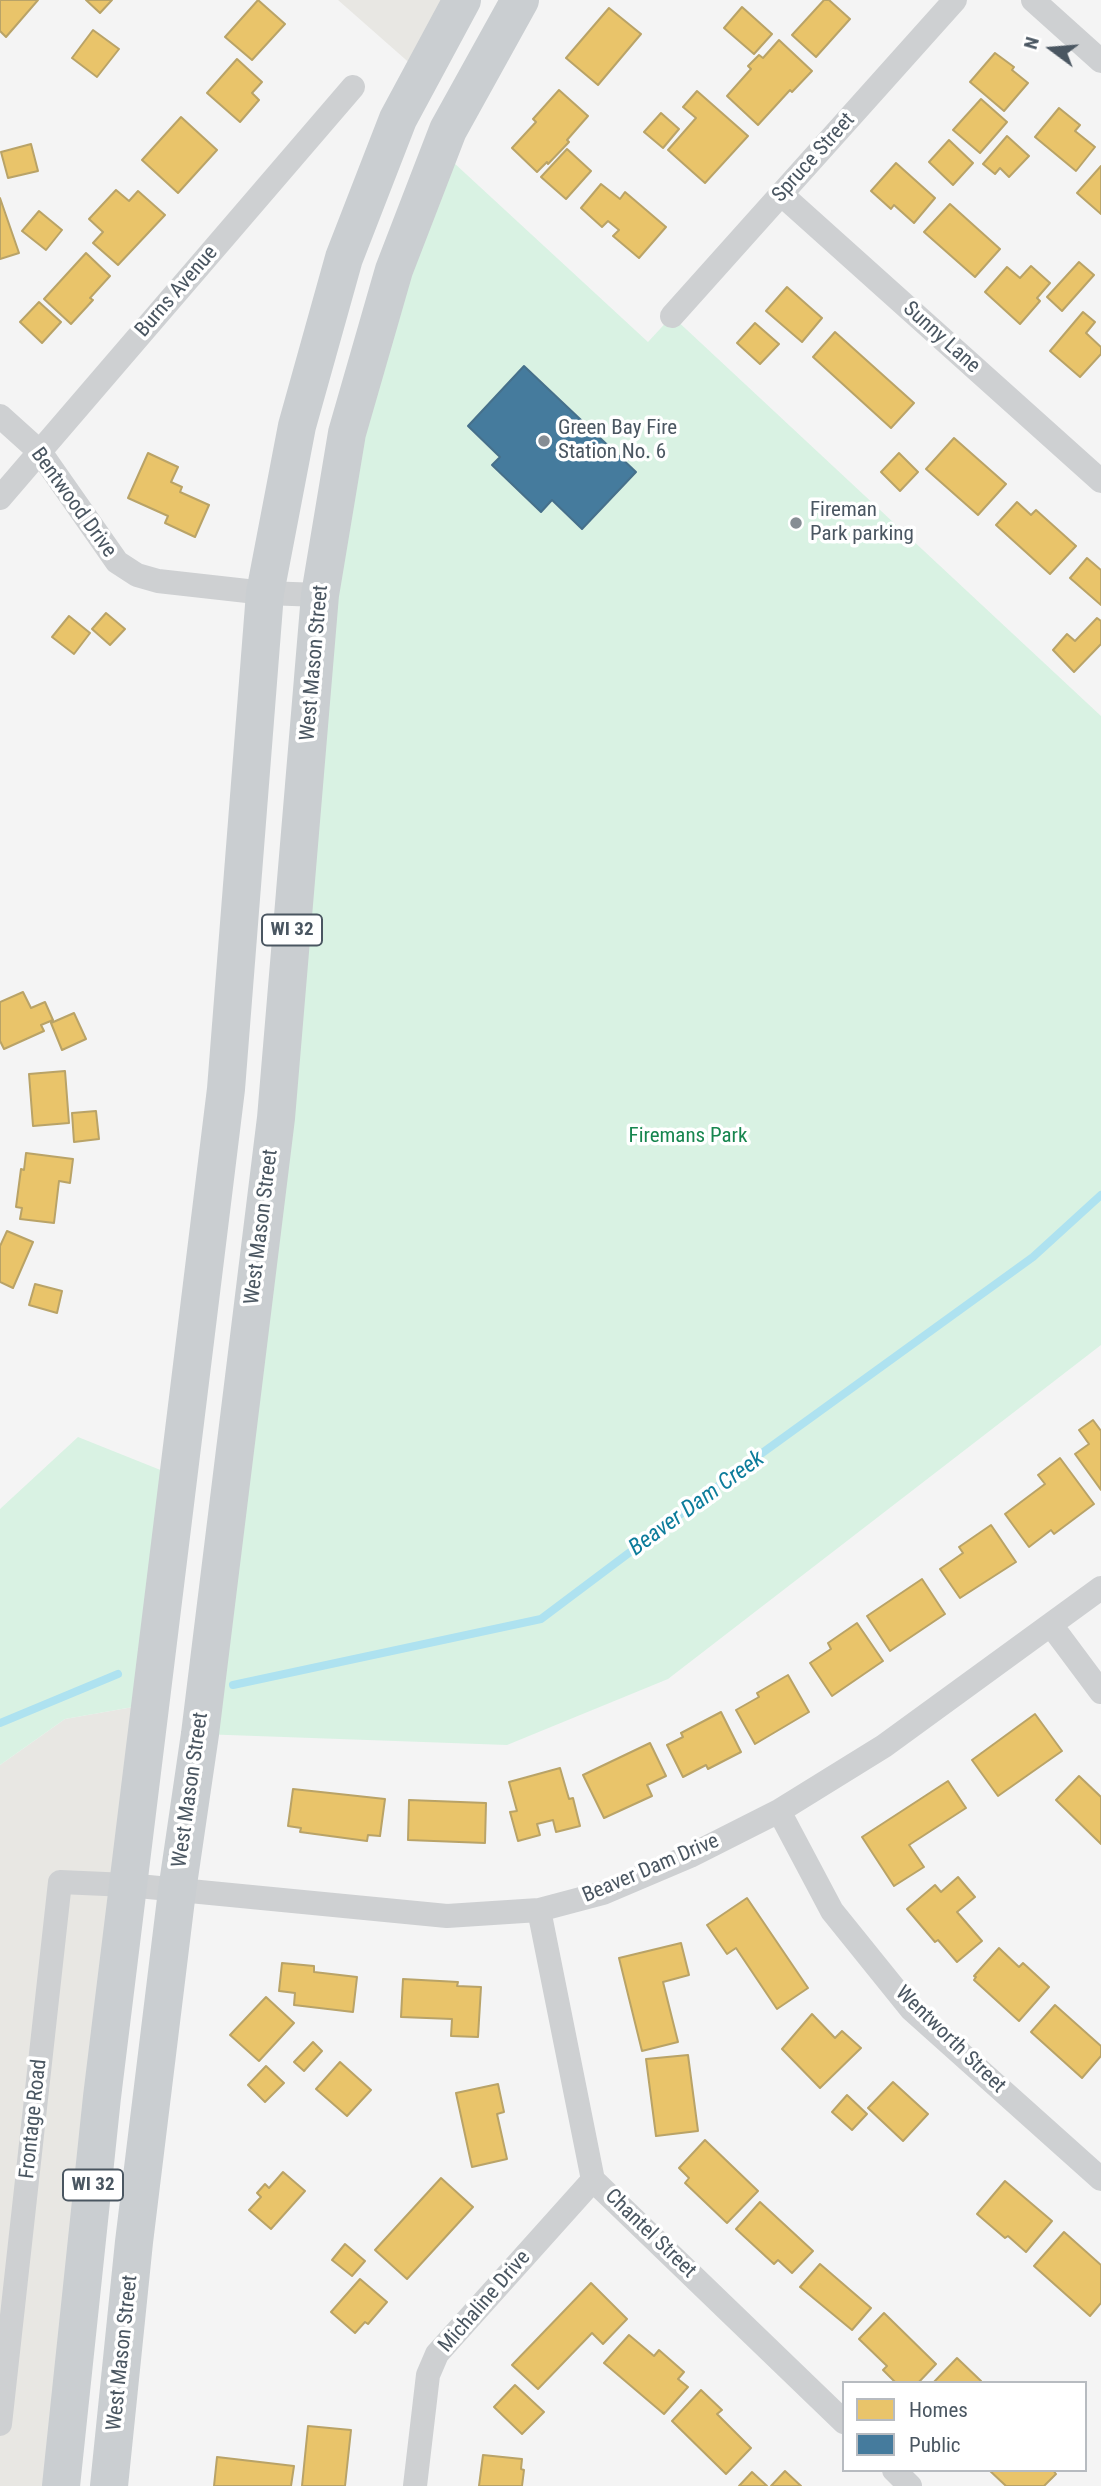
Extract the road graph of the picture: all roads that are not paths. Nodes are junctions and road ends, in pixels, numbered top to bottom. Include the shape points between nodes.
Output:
1 (462, 0) edge
2 (520, 0) edge
3 (955, 0) edge
4 (1033, 0) edge
5 (1101, 61) edge
6 (353, 87) dead end
7 (781, 194) junction
8 (672, 316) dead end
9 (0, 416) edge
10 (40, 452) junction
11 (1101, 481) edge
12 (0, 498) edge
13 (265, 593) junction
14 (320, 595) junction
15 (1101, 1588) edge
16 (1051, 1625) junction
17 (1101, 1692) edge
18 (779, 1811) junction
19 (128, 1885) junction
20 (177, 1891) junction
21 (540, 1910) junction
22 (1101, 2179) edge
23 (593, 2180) junction
24 (842, 2420) edge
25 (0, 2424) edge
26 (896, 2472) edge
27 (61, 2486) edge
28 (109, 2486) edge
29 (415, 2486) edge
30 (910, 2486) edge

1 - 13 main road, WI 32 via 398,119 344,258 297,426
2 - 14 main road, West Mason Street / WI 32 via 448,130 394,270 347,433
3 - 7 street, Spruce Street
4 - 5 street
6 - 10 street, Burns Avenue
7 - 8 street, Spruce Street
7 - 11 street, Sunny Lane
9 - 10 street, Bentwood Drive
10 - 12 street, Burns Avenue
10 - 13 street, Bentwood Drive via 117,562 127,569 158,581
13 - 14 street, Bentwood Drive
13 - 19 main road, WI 32 via 226,1089
14 - 20 main road, West Mason Street / WI 32 via 276,1118
15 - 16 street, Beaver Dam Drive
16 - 17 street
16 - 18 street, Beaver Dam Drive via 884,1746
18 - 21 street, Beaver Dam Drive via 603,1893
18 - 22 street, Wentworth Street via 832,1912 911,2009
19 - 20 street, Beaver Dam Drive
19 - 25 street, Frontage Road via 60,1882
19 - 27 main road, WI 32
20 - 21 street, Beaver Dam Drive via 447,1916
20 - 28 main road, West Mason Street / WI 32
21 - 23 street, Chantel Street
23 - 24 street, Chantel Street
23 - 29 street, Michaline Drive via 437,2354 428,2375
26 - 30 street

